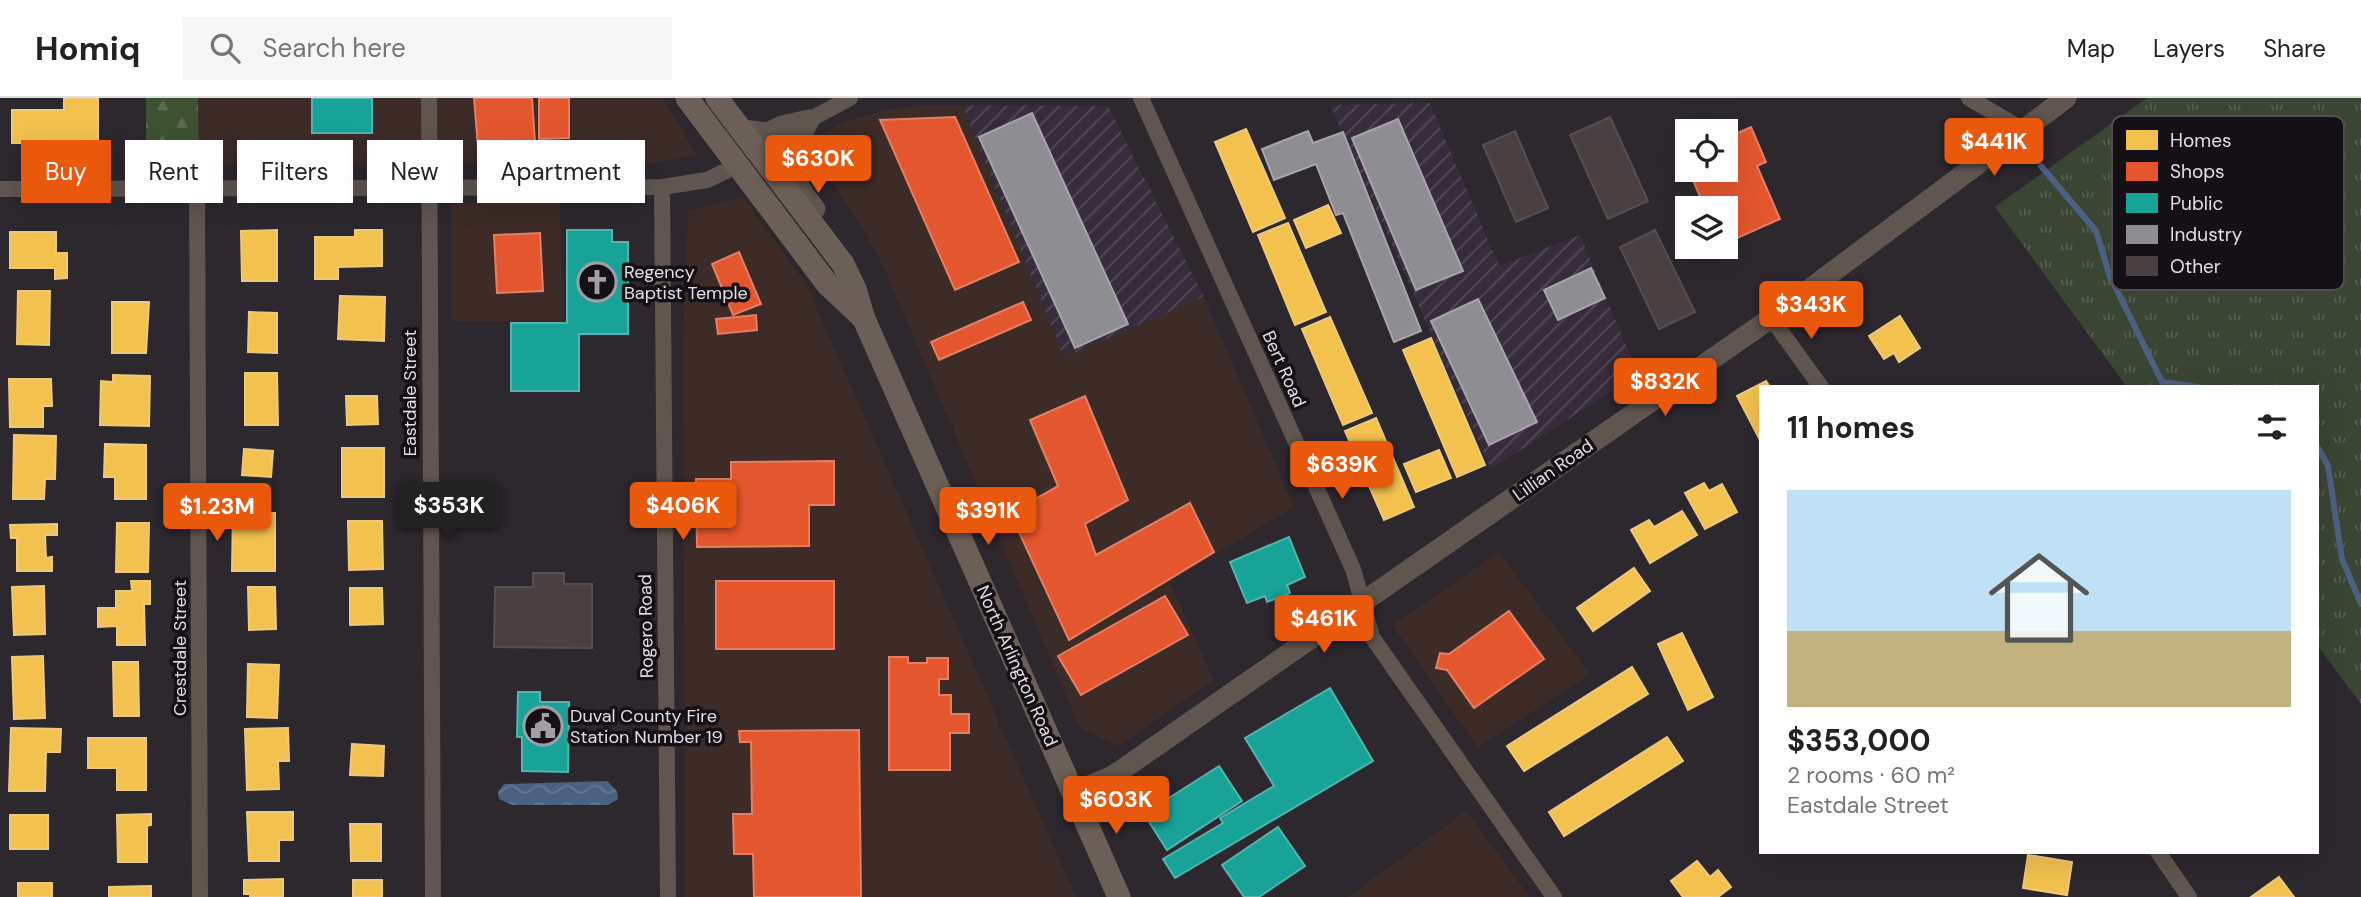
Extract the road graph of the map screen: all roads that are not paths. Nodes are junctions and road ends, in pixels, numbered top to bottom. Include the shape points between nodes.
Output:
1 (429, 98) edge
2 (687, 98) edge
3 (717, 98) edge
4 (850, 98) edge
5 (1141, 98) edge
6 (1969, 98) edge
7 (2066, 98) edge
8 (809, 120) junction
9 (742, 130) junction
10 (2023, 130) junction
11 (429, 140) edge
12 (738, 165) junction
13 (662, 187) junction
14 (125, 188) edge
15 (223, 188) edge
16 (367, 188) edge
17 (463, 188) edge
18 (0, 189) edge
19 (197, 203) edge
20 (428, 203) edge
21 (855, 289) junction
22 (1772, 318) junction
23 (864, 319) junction
24 (1821, 385) edge
25 (1362, 603) junction
26 (1073, 793) junction
27 (2159, 854) edge
28 (200, 897) edge
29 (433, 897) edge
30 (668, 897) edge
31 (1119, 897) edge
32 (1554, 897) edge
33 (2189, 897) edge

1 - 11 street, Eastdale Street
2 - 12 main road, North Arlington Road
3 - 9 main road, North Arlington Road
4 - 8 street
5 - 25 street, Bert Road via 1353,569
6 - 10 street
7 - 10 street, Lillian Road
8 - 9 street via 768,133
8 - 21 street via 792,167 799,188 854,260
9 - 21 main road, North Arlington Road via 843,264
10 - 22 street, Lillian Road
12 - 13 street via 707,180
12 - 23 main road, North Arlington Road via 828,285
13 - 17 street
13 - 30 street, Rogero Road
14 - 18 street
15 - 16 street
19 - 28 street, Crestdale Street
20 - 29 street, Eastdale Street
21 - 23 main road, North Arlington Road
22 - 24 street
22 - 25 street, Lillian Road
23 - 26 main road, North Arlington Road
25 - 26 street, Lillian Road via 1113,776
25 - 32 street, Bert Road via 1372,637
26 - 31 main road, North Arlington Road
27 - 33 street

